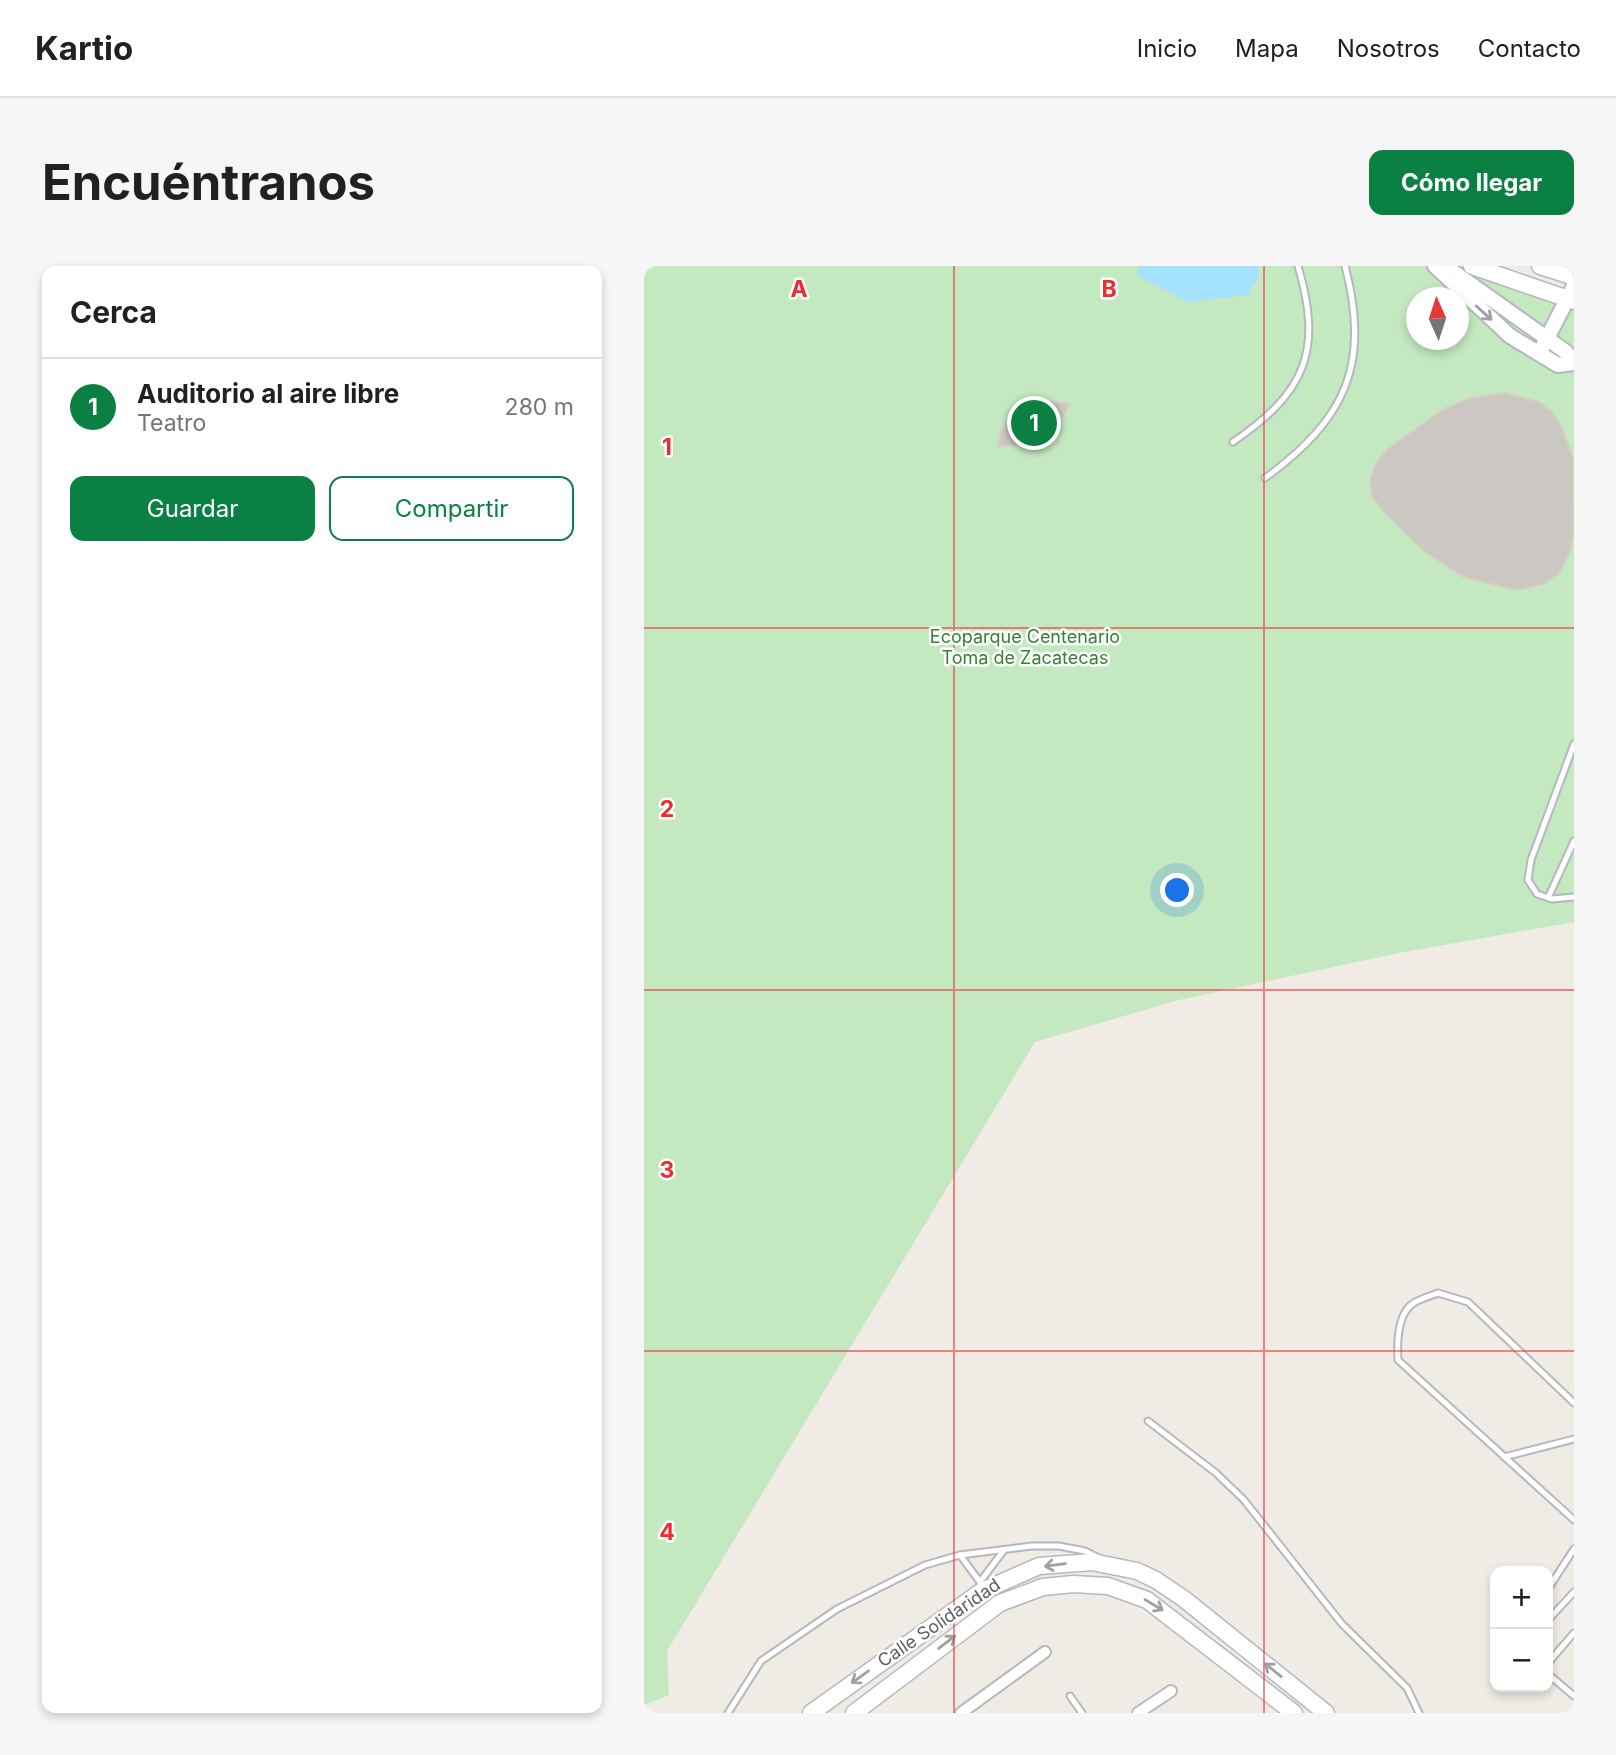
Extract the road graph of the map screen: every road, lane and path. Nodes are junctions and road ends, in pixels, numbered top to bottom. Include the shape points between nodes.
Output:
1 (1298, 266) edge
2 (1345, 266) edge
3 (1435, 266) edge
4 (1445, 266) edge
5 (1472, 266) edge
6 (1541, 266) edge
7 (1574, 277) edge
8 (1572, 295) edge
9 (1574, 339) edge
10 (1547, 340) junction
11 (1538, 353) junction
12 (1568, 361) edge
13 (1233, 442) dead end
14 (1265, 478) dead end
15 (1574, 744) edge
16 (1574, 841) edge
17 (1574, 897) edge
18 (1548, 898) junction
19 (1574, 1403) edge
20 (1148, 1421) dead end
21 (1574, 1439) edge
22 (1504, 1457) junction
23 (1574, 1520) edge
24 (1574, 1549) edge
25 (1004, 1550) junction
26 (960, 1555) junction
27 (1115, 1566) junction
28 (1553, 1581) edge
29 (981, 1586) junction
30 (1574, 1592) edge
31 (1553, 1615) edge
32 (1574, 1633) edge
33 (1045, 1653) dead end
34 (1553, 1658) edge
35 (1553, 1678) edge
36 (1171, 1691) dead end
37 (1070, 1696) dead end
38 (1574, 1696) edge
39 (728, 1713) edge
40 (811, 1713) edge
41 (854, 1713) edge
42 (961, 1713) edge
43 (1082, 1713) edge
44 (1138, 1713) edge
45 (1294, 1713) edge
46 (1326, 1713) edge
47 (1419, 1713) edge

1 - 13 lane via 1309,303 1311,338 1300,375 1279,405
2 - 14 lane via 1356,331 1340,399 1301,452
3 -> 11 street via 1510,336
4 - 10 street
5 - 8 main road
6 - 7 main road
8 - 10 street
9 - 12 street
10 - 11 street
10 - 12 street
11 - 12 street
15 - 18 lane via 1531,860 1528,880 1537,894
16 - 18 lane
17 - 18 lane
19 - 22 lane via 1468,1302 1438,1293 1411,1305 1396,1341 1398,1360
20 - 47 lane via 1244,1500 1342,1624 1407,1688
21 - 22 lane
22 - 23 lane
24 - 28 lane
25 - 26 lane
25 - 27 lane via 1059,1546 1085,1551
25 - 29 lane
26 - 29 lane
26 - 39 lane via 925,1565 837,1609 761,1661
27 -> 29 main road, Calle Solidaridad via 1092,1562 1040,1566
46 -> 27 main road, Calle Solidaridad via 1184,1599 1137,1571
29 -> 40 main road, Calle Solidaridad
30 - 31 lane
32 - 34 lane
33 - 42 street
35 - 38 lane
36 - 44 street
37 - 43 lane
41 -> 45 main road, Calle Solidaridad via 1000,1603 1042,1587 1073,1584 1108,1586 1147,1600

